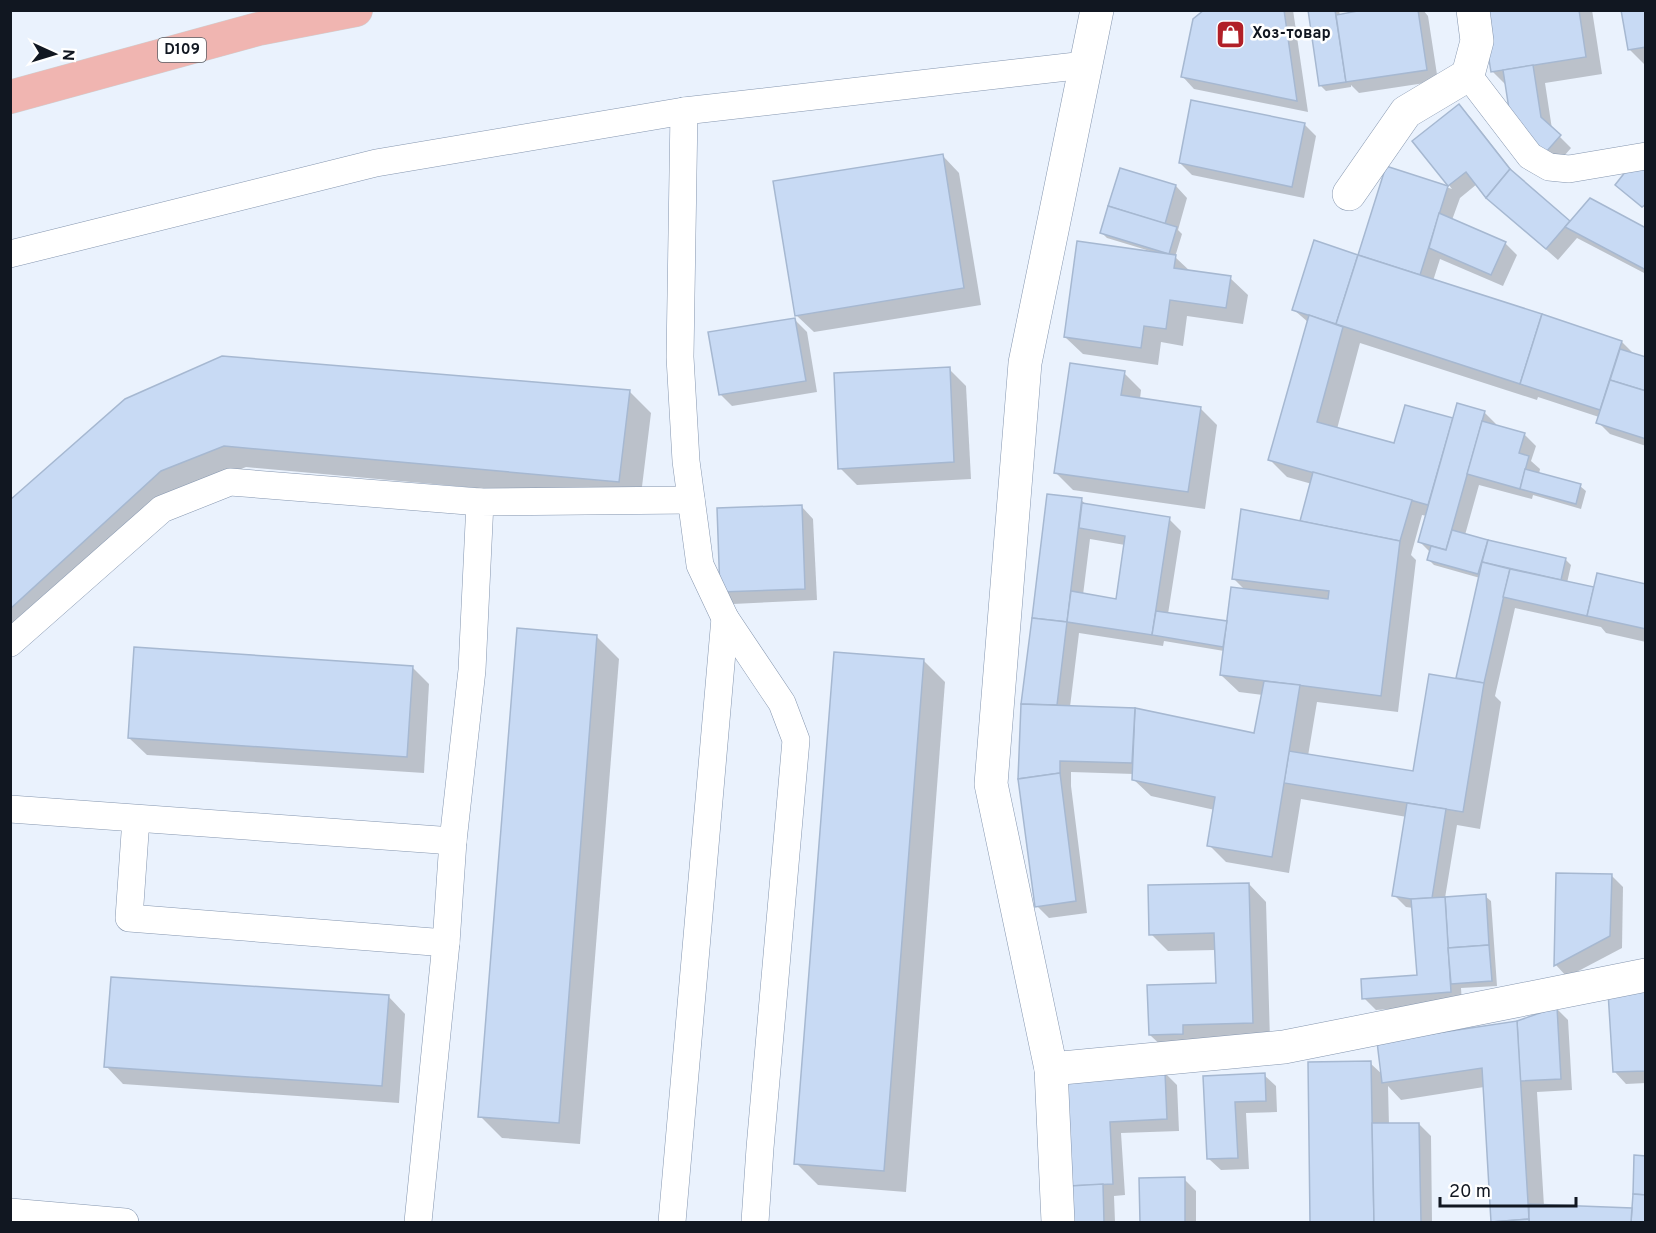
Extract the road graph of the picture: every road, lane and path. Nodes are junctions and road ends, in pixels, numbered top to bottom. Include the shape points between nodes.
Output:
1 (356, 10) edge
2 (1097, 10) edge
3 (1473, 10) edge
4 (1085, 65) junction
5 (1468, 75) junction
6 (10, 97) edge
7 (684, 111) junction
8 (1646, 156) edge
9 (1349, 194) dead end
10 (10, 254) edge
11 (691, 500) junction
12 (480, 502) junction
13 (725, 618) junction
14 (10, 643) edge
15 (10, 809) edge
16 (136, 819) junction
17 (453, 841) junction
18 (446, 943) junction
19 (1646, 975) edge
20 (1051, 1069) junction
21 (10, 1212) edge
22 (125, 1222) edge
23 (418, 1222) edge
24 (672, 1222) edge
25 (755, 1222) edge
26 (1058, 1222) edge

1 - 6 main road, D109 via 258,30
2 - 4 street
3 - 5 street via 1477,41
4 - 7 lane
4 - 20 street via 1025,363 991,784
5 - 8 lane via 1530,156 1549,167 1569,169
5 - 9 street via 1406,112
7 - 10 lane via 376,163
7 - 11 lane via 680,357
11 - 12 lane
11 - 13 lane via 700,565
12 - 14 lane via 230,482 162,509
12 - 17 lane via 472,670
13 - 24 lane
13 - 25 lane via 782,703 796,741
15 - 16 lane
16 - 17 lane
16 - 18 lane via 129,918
17 - 18 lane
18 - 23 lane
19 - 20 street via 1284,1047
20 - 26 street
21 - 22 lane

